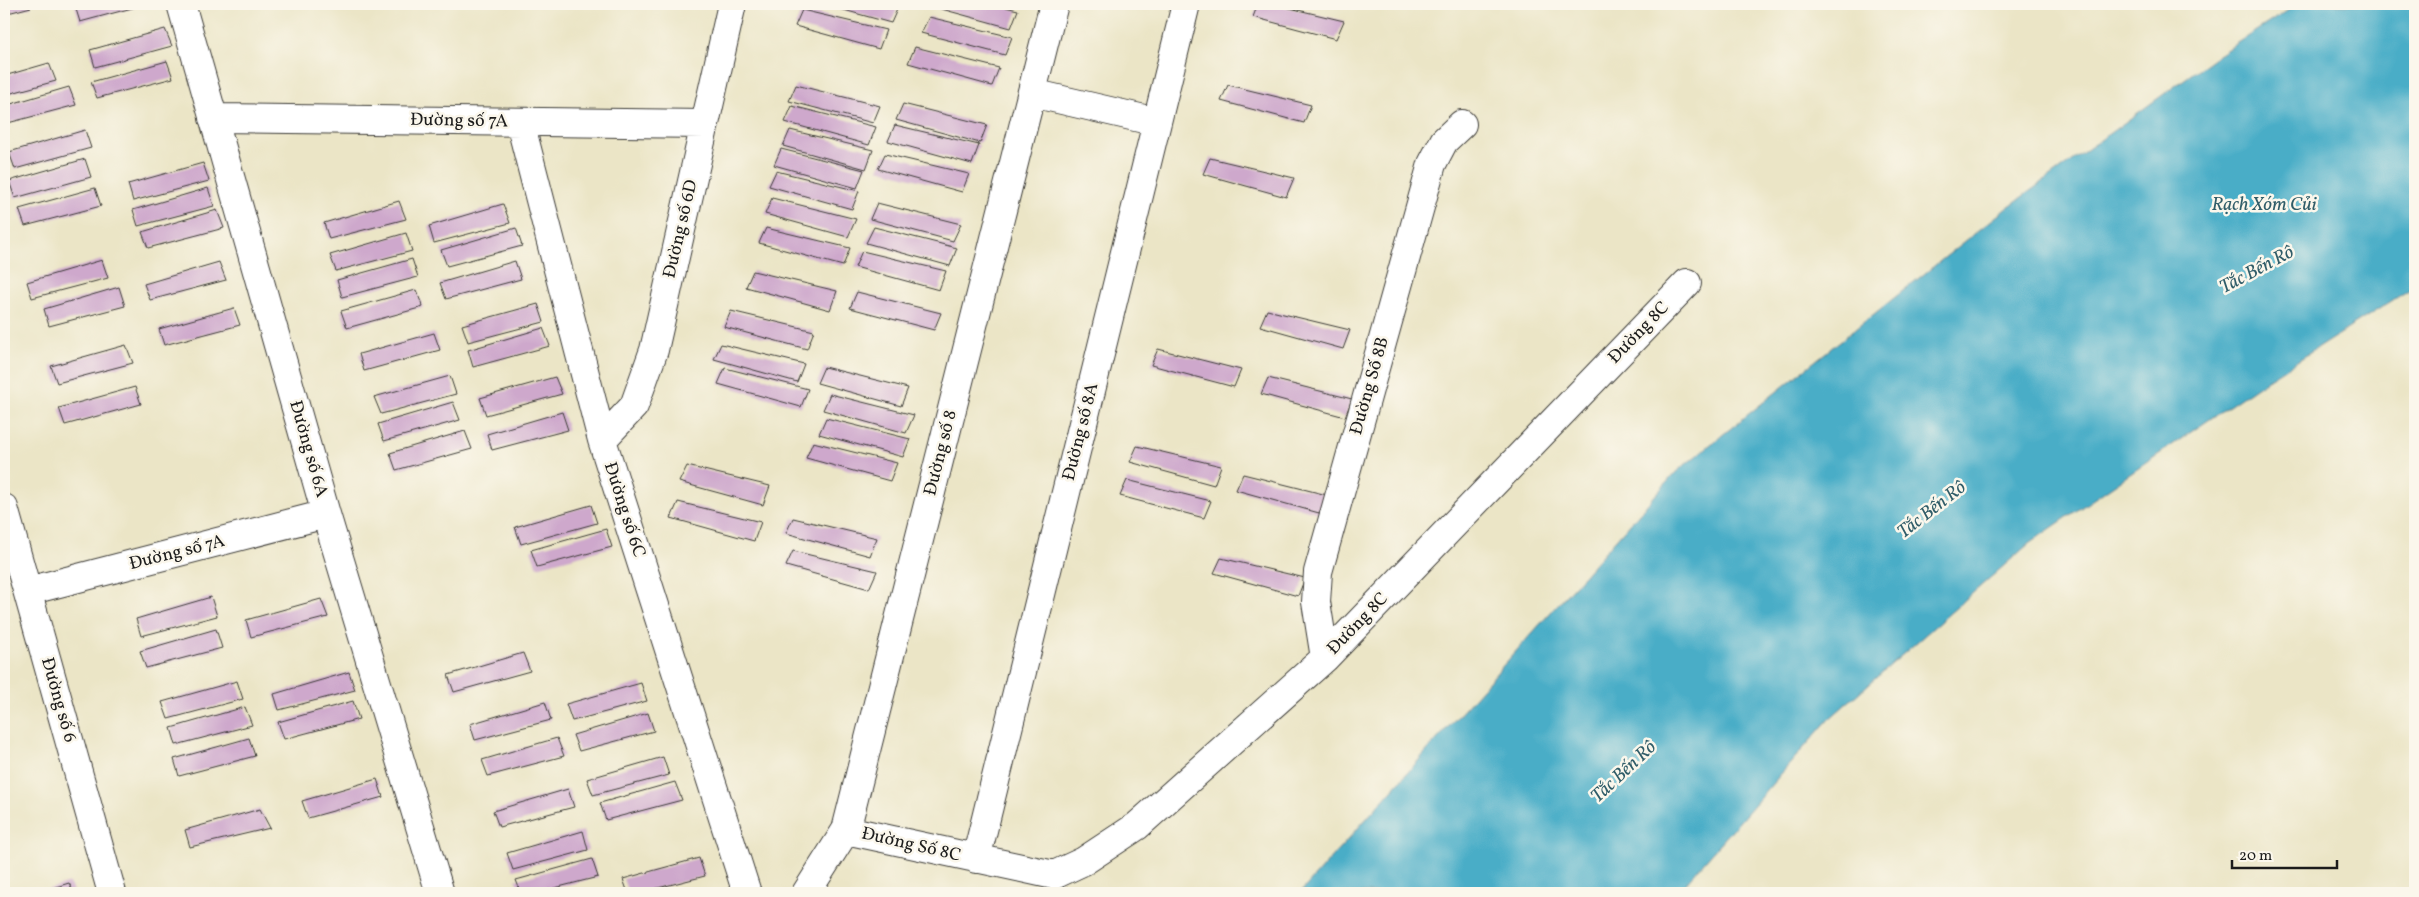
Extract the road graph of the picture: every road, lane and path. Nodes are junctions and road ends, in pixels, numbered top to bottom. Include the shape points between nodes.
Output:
1 (181, 4) edge
2 (732, 4) edge
3 (1054, 4) edge
4 (1186, 4) edge
5 (1032, 93) junction
6 (213, 118) junction
7 (520, 122) junction
8 (1157, 122) junction
9 (705, 124) junction
10 (1462, 124) dead end
11 (1687, 283) dead end
12 (602, 440) junction
13 (4, 508) edge
14 (326, 514) junction
15 (28, 591) junction
16 (1325, 658) junction
17 (846, 830) junction
18 (976, 859) junction
19 (112, 893) edge
20 (440, 893) edge
21 (747, 893) edge
22 (806, 893) edge

1 - 6 street, Đường số 6A
2 - 9 street, Đường số 6D
3 - 5 street, Đường số 8
4 - 8 street, Đường số 8A
5 - 8 street
5 - 17 street, Đường số 8
6 - 7 street, Đường số 7A
6 - 14 street, Đường số 6A
7 - 9 street, Đường số 7A
7 - 12 street, Đường số 6C
8 - 18 street, Đường số 8A
9 - 12 street, Đường số 6D via 654,350 634,406
10 - 16 street, Đường Số 8B via 1444,141 1432,164 1318,572 1316,602
11 - 16 street, Đường 8C
12 - 21 street, Đường số 6C
13 - 15 street, Đường số 6
14 - 15 street, Đường số 7A
14 - 20 street, Đường số 6A
15 - 19 street, Đường số 6
16 - 18 street, Đường 8C via 1137,826 1084,861 1054,875
17 - 18 street, Đường Số 8C
17 - 22 street, Đường số 8

